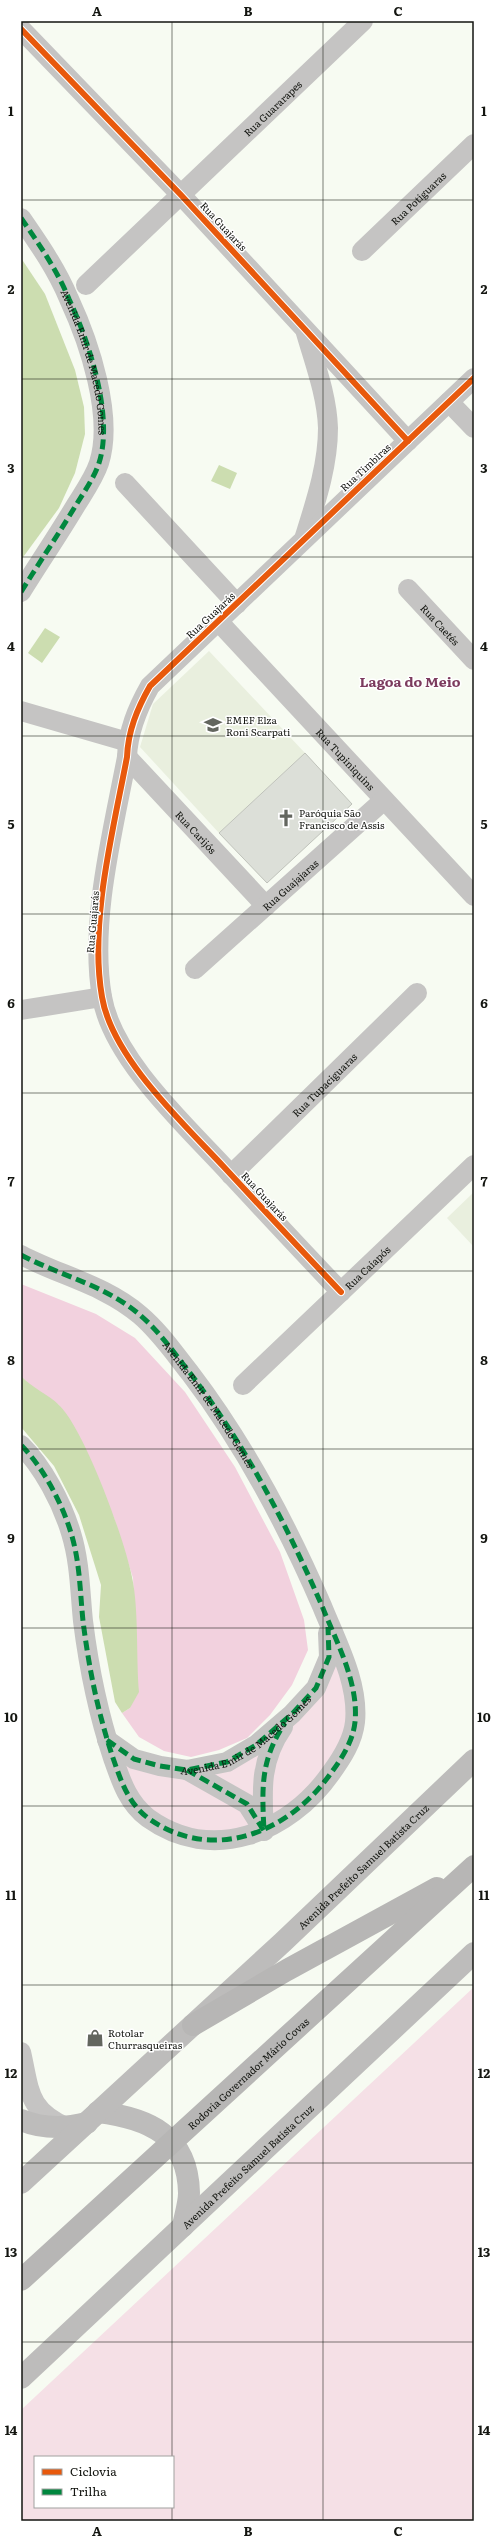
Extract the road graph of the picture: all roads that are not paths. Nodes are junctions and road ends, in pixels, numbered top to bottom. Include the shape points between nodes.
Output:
1 (363, 21) edge
2 (21, 29) edge
3 (474, 144) edge
4 (182, 195) junction
5 (21, 218) edge
6 (362, 251) dead end
7 (86, 285) dead end
8 (305, 329) junction
9 (474, 378) edge
10 (449, 402) junction
11 (474, 428) edge
12 (408, 441) junction
13 (125, 483) dead end
14 (305, 538) junction
15 (408, 589) dead end
16 (21, 592) edge
17 (237, 604) junction
18 (218, 622) junction
19 (474, 660) edge
20 (21, 711) edge
21 (127, 750) junction
22 (384, 800) junction
23 (474, 896) edge
24 (266, 906) junction
25 (195, 969) dead end
26 (417, 993) dead end
27 (102, 997) junction
28 (21, 1010) edge
29 (474, 1165) edge
30 (231, 1175) junction
31 (21, 1255) edge
32 (341, 1292) junction
33 (243, 1385) dead end
34 (21, 1444) edge
35 (328, 1621) junction
36 (292, 1714) junction
37 (107, 1740) junction
38 (474, 1760) edge
39 (187, 1770) junction
40 (264, 1831) junction
41 (472, 1868) edge
42 (474, 1953) edge
43 (193, 2025) junction
44 (21, 2052) edge
45 (21, 2120) edge
46 (84, 2121) junction
47 (172, 2140) junction
48 (21, 2184) edge
49 (183, 2226) junction
50 (21, 2280) edge
51 (21, 2378) edge

1 - 4 street, Rua Guararapes
2 - 4 street, Rua Guajarás
3 - 6 street, Rua Potiguaras
4 - 7 street, Rua Guararapes
4 - 8 street, Rua Guajarás
5 - 16 street, Avenida Emir de Macedo Gomes via 45,253 70,299 94,366 102,413 103,443 99,464 87,486
8 - 12 street, Rua Guajarás
8 - 14 street, Rua Guajarás via 322,388 328,428 325,466
9 - 10 street, Rua Timbiras
10 - 11 street
10 - 12 street, Rua Timbiras
12 - 14 street, Rua Timbiras
13 - 17 street
14 - 17 street, Rua Guajarás
15 - 19 street, Rua Caetés
17 - 18 street, Rua Guajarás
18 - 21 street, Rua Guajarás via 150,686 133,722
18 - 22 street, Rua Tupiniquins
20 - 21 street
21 - 24 street, Rua Carijós
21 - 27 street, Rua Guajarás via 108,854 98,945
22 - 23 street, Rua Tupiniquins
22 - 24 street, Rua Guajajaras
24 - 25 street, Rua Guajajaras
26 - 30 street, Rua Tupaciguaras
27 - 28 street
27 - 30 street, Rua Guajarás via 107,1019 148,1086
29 - 32 street, Rua Caiapós
30 - 32 street, Rua Guajarás
31 - 35 street, Avenida Emir de Macedo Gomes via 90,1283 121,1300 164,1339 217,1408 249,1458 282,1519
32 - 33 street, Rua Caiapós
34 - 37 street, Avenida Emir de Macedo Gomes via 52,1490 71,1531 80,1573 83,1616 94,1693
35 - 36 street, Avenida Emir de Macedo Gomes via 330,1657 316,1688
35 - 40 street, Avenida Emir de Macedo Gomes via 350,1675 355,1722 347,1751 310,1799 281,1822
36 - 39 street, Avenida Emir de Macedo Gomes via 256,1745 227,1762
36 - 40 street via 274,1739 261,1784
37 - 39 street, Avenida Emir de Macedo Gomes via 134,1759
37 - 40 street, Avenida Emir de Macedo Gomes via 125,1792 147,1817 176,1832 213,1840
38 - 43 main road, Avenida Prefeito Samuel Batista Cruz
39 - 40 street via 247,1804
41 - 43 highway
41 - 47 highway, Rodovia Governador Mário Covas
42 - 49 main road, Avenida Prefeito Samuel Batista Cruz
43 - 46 main road, Avenida Prefeito Samuel Batista Cruz
44 - 46 street via 36,2108 48,2120
45 - 46 main road via 46,2127
46 - 47 main road via 124,2115 147,2124
46 - 48 main road, Avenida Prefeito Samuel Batista Cruz
47 - 49 main road via 183,2163 188,2193
47 - 50 highway, Rodovia Governador Mário Covas
49 - 51 main road, Avenida Prefeito Samuel Batista Cruz

